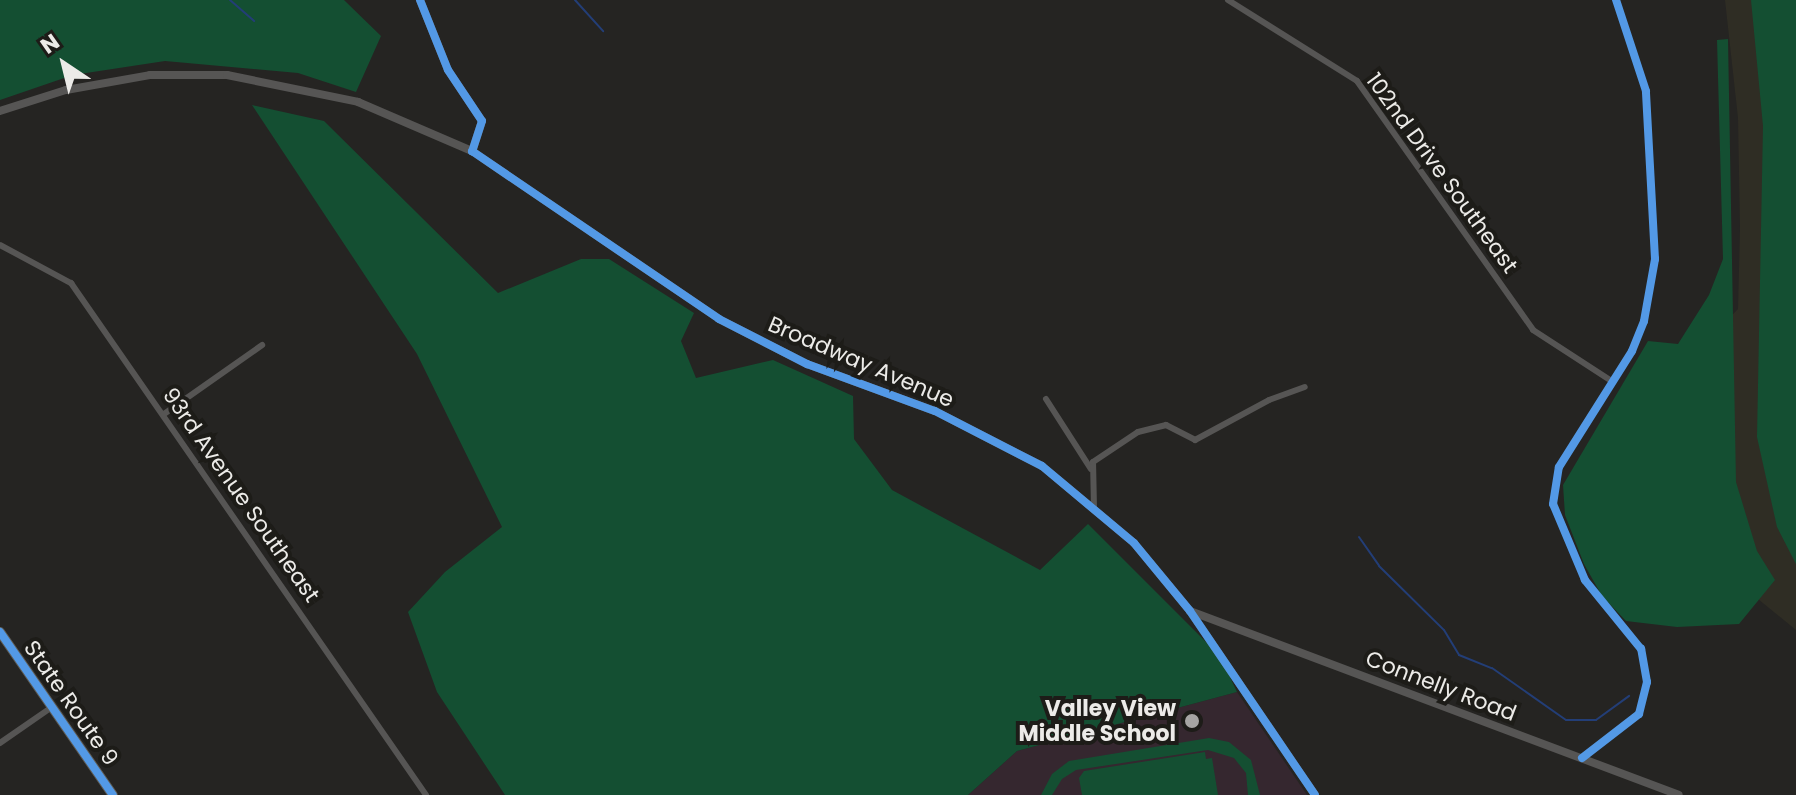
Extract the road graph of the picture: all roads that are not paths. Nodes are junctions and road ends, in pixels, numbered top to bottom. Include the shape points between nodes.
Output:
1 (420, 0) edge
2 (1228, 0) edge
3 (1617, 1) edge
4 (0, 111) edge
5 (472, 151) junction
6 (0, 245) edge
7 (262, 345) dead end
8 (1613, 382) junction
9 (1305, 387) dead end
10 (1046, 399) dead end
11 (164, 414) junction
12 (1091, 469) junction
13 (1094, 508) junction
14 (1190, 611) junction
15 (0, 632) edge
16 (52, 707) junction
17 (0, 743) edge
18 (1582, 758) junction
19 (113, 795) edge
20 (426, 795) edge
21 (1315, 795) edge
22 (1679, 795) edge

1 - 5 street via 448,70 482,121
2 - 8 street, 102nd Drive Southeast via 1357,81 1533,330
3 - 8 street via 1646,91 1656,221 1644,321
4 - 5 street, Broadway Avenue via 66,90 150,75 227,75 358,102
5 - 13 street, Broadway Avenue via 719,319 807,364 935,411 1042,466
6 - 11 street, 93rd Avenue Southeast via 71,283
7 - 11 street
8 - 18 street via 1559,467 1553,504 1585,580 1641,649 1647,682 1639,714
9 - 12 street via 1195,440 1187,441 1166,425 1149,427 1096,457
10 - 12 street
11 - 20 street, 93rd Avenue Southeast
12 - 13 street
13 - 14 street, Broadway Avenue via 1134,543
14 - 18 street, Connelly Road
14 - 21 street, Broadway Avenue
15 - 16 main road, State Route 9
16 - 17 street
16 - 19 main road, State Route 9
18 - 22 street, Connelly Road

